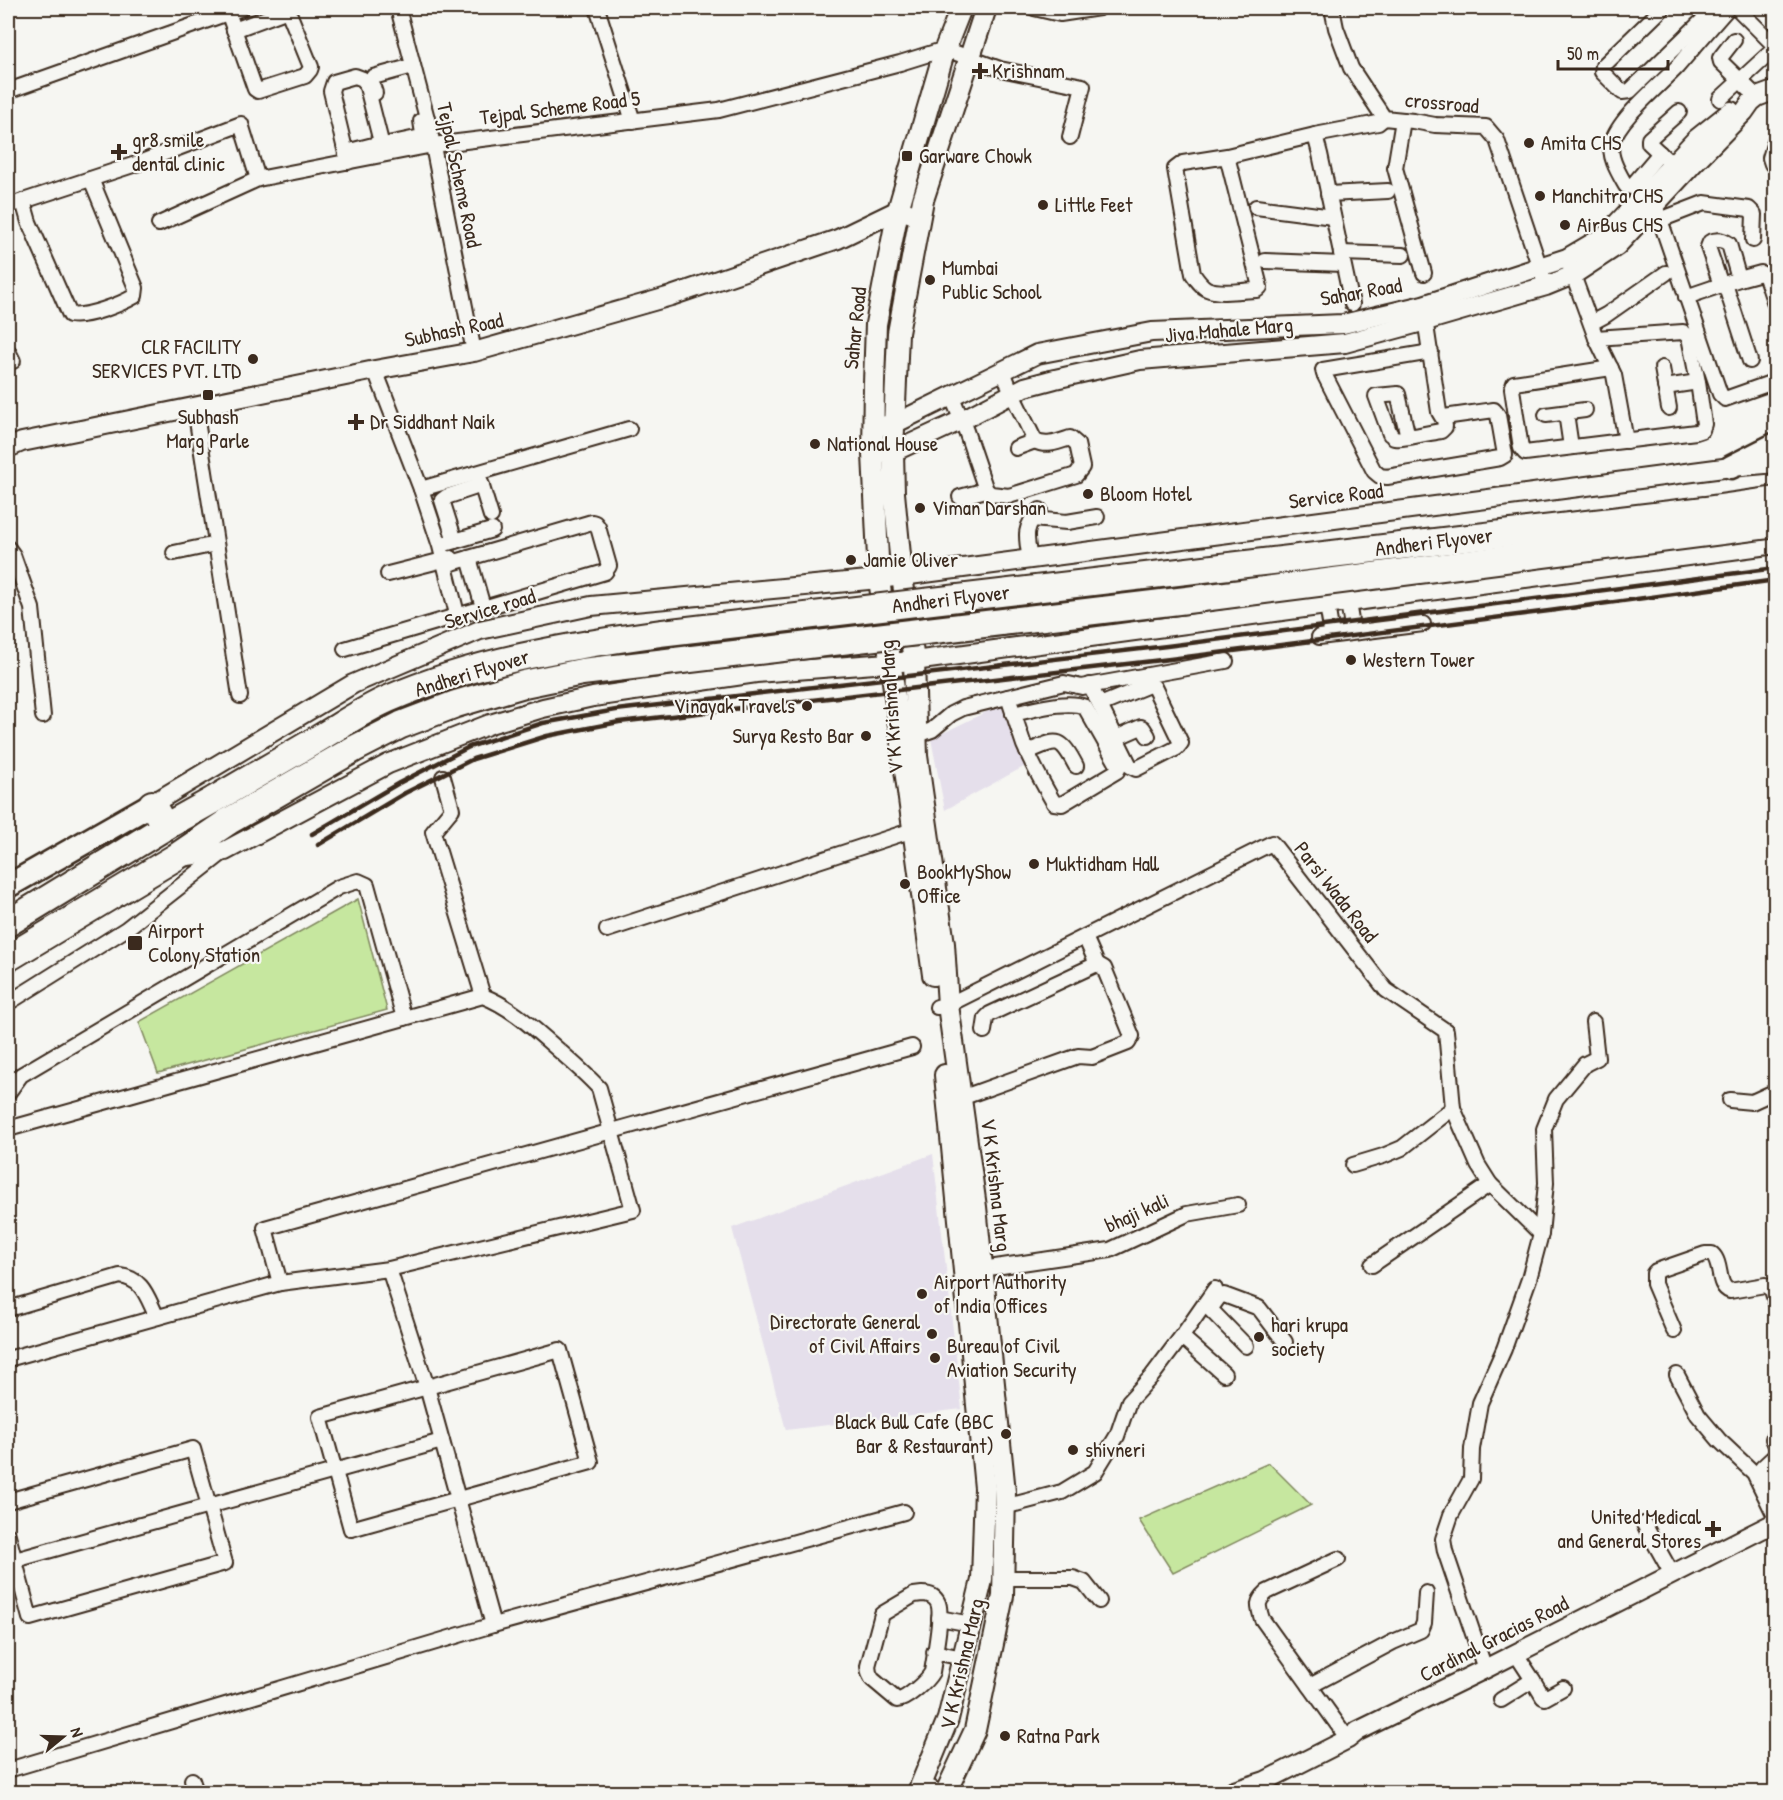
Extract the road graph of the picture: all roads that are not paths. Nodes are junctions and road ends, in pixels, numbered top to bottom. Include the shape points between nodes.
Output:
1 (242, 8) edge
2 (398, 8) edge
3 (597, 8) edge
4 (960, 8) edge
5 (986, 8) edge
6 (1034, 8) edge
7 (1099, 8) edge
8 (1332, 8) edge
9 (1663, 8) edge
10 (1708, 8) edge
11 (1728, 8) edge
12 (1737, 8) edge
13 (288, 9) edge
14 (228, 12) junction
15 (205, 14) edge
16 (234, 30) junction
17 (1734, 40) dead end
18 (945, 49) junction
19 (969, 58) junction
20 (410, 66) junction
21 (1739, 82) junction
22 (323, 90) dead end
23 (1776, 90) edge
24 (8, 91) edge
25 (1720, 99) dead end
26 (1754, 100) junction
27 (1679, 112) dead end
28 (1384, 118) junction
29 (1403, 120) junction
30 (633, 121) junction
31 (426, 127) junction
32 (1315, 135) junction
33 (1070, 137) dead end
34 (1776, 138) edge
35 (433, 145) junction
36 (386, 149) junction
37 (1227, 156) junction
38 (345, 159) junction
39 (1671, 165) junction
40 (1776, 165) edge
41 (91, 179) junction
42 (258, 179) junction
43 (1388, 191) dead end
44 (1328, 194) junction
45 (23, 201) junction
46 (8, 206) edge
47 (1256, 207) dead end
48 (898, 210) junction
49 (1657, 213) junction
50 (920, 216) junction
51 (1333, 217) junction
52 (159, 224) dead end
53 (1754, 240) dead end
54 (1404, 255) dead end
55 (1342, 258) junction
56 (1265, 261) dead end
57 (1539, 266) junction
58 (1570, 266) junction
59 (1424, 273) dead end
60 (1666, 273) dead end
61 (1739, 279) junction
62 (1723, 285) junction
63 (1546, 286) junction
64 (1490, 292) junction
65 (1686, 297) junction
66 (1352, 304) dead end
67 (1776, 307) edge
68 (1425, 313) junction
69 (1591, 323) junction
70 (1286, 326) junction
71 (1230, 330) junction
72 (1596, 338) junction
73 (1098, 342) junction
74 (1288, 348) junction
75 (474, 352) junction
76 (1233, 352) junction
77 (1431, 352) junction
78 (1750, 361) dead end
79 (1103, 368) junction
80 (1611, 368) junction
81 (1662, 368) dead end
82 (375, 370) junction
83 (1003, 371) junction
84 (1776, 381) edge
85 (1698, 382) junction
86 (1665, 387) junction
87 (1012, 394) junction
88 (952, 397) junction
89 (195, 408) junction
90 (1669, 408) dead end
91 (1585, 410) dead end
92 (1566, 413) junction
93 (1546, 415) dead end
94 (1444, 417) junction
95 (962, 420) junction
96 (894, 424) junction
97 (873, 426) junction
98 (629, 429) dead end
99 (1408, 436) dead end
100 (1035, 441) junction
101 (1626, 441) junction
102 (1776, 444) edge
103 (1570, 447) junction
104 (8, 448) edge
105 (1016, 448) dead end
106 (893, 452) junction
107 (873, 454) junction
108 (1776, 463) edge
109 (1731, 468) junction
110 (474, 480) junction
111 (446, 482) junction
112 (421, 489) junction
113 (986, 490) junction
114 (451, 496) junction
115 (960, 497) dead end
116 (1776, 500) edge
117 (444, 508) junction
118 (429, 513) junction
119 (601, 517) dead end
120 (1097, 517) dead end
121 (1776, 524) edge
122 (454, 541) junction
123 (216, 544) junction
124 (1776, 544) edge
125 (440, 546) junction
126 (8, 548) edge
127 (174, 553) dead end
128 (469, 558) junction
129 (1030, 559) junction
130 (444, 563) junction
131 (388, 574) dead end
132 (902, 576) junction
133 (879, 579) junction
134 (1348, 603) junction
135 (1327, 605) junction
136 (483, 607) junction
137 (457, 616) junction
138 (1423, 624) dead end
139 (1353, 632) junction
140 (345, 649) dead end
141 (1226, 660) dead end
142 (914, 661) junction
143 (890, 663) junction
144 (1090, 685) junction
145 (240, 696) dead end
146 (1008, 696) junction
147 (1100, 705) junction
148 (1013, 714) junction
149 (43, 716) dead end
150 (915, 736) junction
151 (1148, 736) dead end
152 (1116, 738) junction
153 (1027, 752) junction
154 (1076, 766) dead end
155 (443, 777) dead end
156 (152, 804) junction
157 (222, 810) junction
158 (165, 827) junction
159 (914, 830) junction
160 (225, 851) junction
161 (176, 857) junction
162 (8, 886) edge
163 (8, 923) edge
164 (607, 930) dead end
165 (1085, 937) junction
166 (8, 958) edge
167 (1097, 963) junction
168 (483, 996) junction
169 (8, 1003) edge
170 (943, 1006) junction
171 (404, 1018) junction
172 (1593, 1022) dead end
173 (984, 1030) dead end
174 (912, 1047) dead end
175 (1776, 1091) edge
176 (8, 1093) edge
177 (961, 1098) junction
178 (1730, 1100) dead end
179 (1453, 1108) junction
180 (8, 1129) edge
181 (611, 1131) junction
182 (1353, 1165) dead end
183 (1490, 1184) junction
184 (1238, 1205) dead end
185 (1541, 1234) junction
186 (1372, 1265) dead end
187 (389, 1269) junction
188 (982, 1269) junction
189 (280, 1283) junction
190 (1211, 1300) junction
191 (1776, 1303) edge
192 (8, 1308) edge
193 (157, 1317) junction
194 (1674, 1330) dead end
195 (1182, 1337) junction
196 (1286, 1342) dead end
197 (1246, 1346) dead end
198 (8, 1359) edge
199 (1224, 1374) dead end
200 (1677, 1375) dead end
201 (427, 1387) junction
202 (1776, 1429) edge
203 (442, 1441) junction
204 (1776, 1445) edge
205 (1776, 1455) edge
206 (335, 1471) junction
207 (458, 1499) junction
208 (8, 1501) edge
209 (1776, 1504) edge
210 (209, 1506) junction
211 (1004, 1507) junction
212 (904, 1512) dead end
213 (1776, 1520) edge
214 (1644, 1524) dead end
215 (8, 1535) edge
216 (1338, 1559) dead end
217 (11, 1561) edge
218 (1672, 1574) junction
219 (1003, 1578) junction
220 (1426, 1593) dead end
221 (1099, 1601) dead end
222 (939, 1618) junction
223 (971, 1624) junction
224 (493, 1625) junction
225 (934, 1652) junction
226 (1516, 1654) junction
227 (963, 1658) junction
228 (1485, 1669) junction
229 (1533, 1680) junction
230 (1310, 1686) junction
231 (1563, 1688) dead end
232 (1501, 1700) dead end
233 (1348, 1739) junction
234 (8, 1770) edge
235 (925, 1790) edge
236 (946, 1792) edge
237 (1231, 1792) edge

1 - 14 street
2 - 20 street, Tejpal Scheme Road
3 - 30 street
4 - 18 main road, Sahar Road
5 - 19 main road, Sahar Road
6 - 7 street via 1060,14
8 - 28 street, crossroad via 1351,68
9 - 10 street via 1603,66 1602,72 1622,92 1630,91 1707,16
11 - 39 street via 1621,125 1612,143 1617,170 1626,186 1631,187
12 - 21 street via 1774,45
13 - 16 street
13 - 16 street via 311,68 305,76 256,91
14 - 15 street
14 - 16 street
15 - 24 street
17 - 21 street via 1720,58
18 - 19 street
18 - 30 street, Tejpal Scheme Road 5 via 719,110
18 - 48 main road, Sahar Road
19 - 33 street via 1000,69 1083,86
19 - 50 main road, Sahar Road
20 - 31 street, Tejpal Scheme Road
20 - 36 street via 378,74 371,81
21 - 25 street
21 - 26 street
22 - 38 street
23 - 26 street, Jiva Mahale Marg
26 - 39 street, Jiva Mahale Marg via 1744,112
27 - 39 street via 1648,139
28 - 29 street, crossroad
28 - 32 street via 1378,123
29 - 57 street, crossroad via 1486,127 1497,140
29 - 59 street via 1395,168
30 - 35 street, Tejpal Scheme Road 5
31 - 35 street, Tejpal Scheme Road
31 - 36 street via 423,136
32 - 37 street
32 - 44 street
34 - 40 street via 1770,158
35 - 36 street, Tejpal Scheme Road 5
35 - 75 street, Tejpal Scheme Road
36 - 38 street, Tejpal Scheme Road 5
36 - 38 street via 366,83 355,76 331,86
37 - 37 street via 1183,163 1175,169 1193,274 1201,284 1218,292 1257,290 1260,287
38 - 42 street, Tejpal Scheme Road 5
39 - 49 street, Jiva Mahale Marg
39 - 58 street via 1606,235
41 - 42 street via 241,124
41 - 45 street
41 - 45 street via 136,288 135,296 128,300 86,314 70,315
42 - 52 street, Tejpal Scheme Road 5
43 - 44 street
44 - 51 street
45 - 46 street
47 - 51 street
48 - 50 street
48 - 75 street, Subhash Road via 838,239 704,285
48 - 97 main road, Sahar Road via 876,324
49 - 53 street via 1704,203 1749,209 1754,214
49 - 58 street, Jiva Mahale Marg via 1617,246
49 - 65 street
50 - 96 main road, Sahar Road via 898,333
51 - 55 street
54 - 55 street
55 - 56 street
55 - 66 street
57 - 58 street
57 - 63 street, crossroad
57 - 64 street
58 - 63 street, Jiva Mahale Marg
58 - 69 street
60 - 69 street
61 - 62 street
61 - 62 street via 1729,244 1710,242 1708,247
61 - 67 street via 1761,273
62 - 65 street
62 - 78 street
63 - 64 street, Jiva Mahale Marg
64 - 68 street, Jiva Mahale Marg
65 - 84 street via 1725,399
68 - 70 street, Sahar Road via 1343,324
68 - 74 street, Jiva Mahale Marg via 1345,343
68 - 77 street
69 - 72 street
70 - 71 street, Sahar Road
70 - 74 street
71 - 73 street, Sahar Road via 1152,332
71 - 76 street
72 - 80 street
72 - 85 street via 1683,332 1689,337
73 - 79 street
73 - 83 street, Sahar Road via 1037,354
74 - 76 street, Jiva Mahale Marg
75 - 82 street, Subhash Road
76 - 79 street, Jiva Mahale Marg via 1140,360
77 - 94 street via 1439,412
77 - 94 street via 1323,371 1380,476 1504,457 1494,410
79 - 87 street, Jiva Mahale Marg via 1025,387
80 - 101 street
80 - 103 street via 1514,383 1521,448 1525,453
81 - 86 street
82 - 89 street, Subhash Road
82 - 112 street
83 - 87 street
83 - 88 street, Sahar Road
85 - 86 street
85 - 101 street via 1702,430
86 - 90 street
87 - 95 street, Jiva Mahale Marg
87 - 100 street
88 - 95 street
88 - 96 street, Sahar Road
89 - 104 street, Subhash Road
89 - 123 street
91 - 92 street
92 - 93 street
92 - 103 street
94 - 99 street via 1445,427 1441,431
95 - 106 street, Jiva Mahale Marg
95 - 113 street
96 - 97 street
96 - 106 main road, Sahar Road
97 - 107 main road, Sahar Road
98 - 110 street
100 - 105 street
100 - 113 street via 1049,444 1070,438 1077,444 1082,467 1076,475 1008,496
101 - 103 street
102 - 109 main road
106 - 107 street, Jiva Mahale Marg
106 - 132 main road, Sahar Road
107 - 133 main road, Sahar Road
108 - 109 street, Service Road
109 - 129 street, Service Road
110 - 111 street
110 - 114 street
110 - 122 street via 491,523
111 - 112 street
111 - 114 street
112 - 118 street
113 - 115 street
114 - 117 street via 442,500
116 - 157 highway, Andheri Flyover, bridge via 575,645 447,677 388,699 341,725
117 - 118 street
117 - 122 street
118 - 125 street
119 - 130 street
120 - 129 street via 1067,522 1036,514 1026,536
121 - 157 highway, Andheri Flyover, bridge via 582,672 524,684 400,725
122 - 125 street
123 - 127 street
123 - 145 street
124 - 134 street
125 - 130 street
126 - 149 street via 32,608
128 - 130 street
128 - 136 street
128 - 136 street via 592,522 598,527 607,570
129 - 132 street, Service Road
130 - 131 street
130 - 137 street
132 - 133 street, Service road
132 - 142 main road, V K Krishna Marg
133 - 143 main road, Sahar Road
133 - 156 street, Service road via 591,606 480,630 353,684
134 - 135 street
134 - 139 street
135 - 139 street via 1325,636
135 - 142 street
136 - 137 street
137 - 140 street
138 - 139 street
141 - 144 street
142 - 143 street
142 - 150 main road, V K Krishna Marg
143 - 159 main road, V K Krishna Marg
143 - 160 street via 756,673 543,708 388,764
144 - 146 street via 1064,684
144 - 147 street
146 - 148 street
146 - 150 street via 963,708 932,730
147 - 152 street
147 - 152 street via 1149,685 1154,687 1181,742 1136,769 1130,766
148 - 153 street
148 - 153 street via 1063,705 1085,707 1119,767 1062,804 1054,803
150 - 170 main road, V K Krishna Marg via 944,944
151 - 152 street via 1141,727
153 - 154 street via 1055,741 1067,749
155 - 168 street via 452,808 434,832
156 - 158 highway
156 - 162 main road
157 - 158 highway, Andheri Flyover
157 - 161 highway, Andheri Flyover
158 - 163 highway, Andheri Flyover
159 - 164 street
159 - 170 main road, V K Krishna Marg
160 - 161 street
160 - 169 street via 126,929
161 - 166 highway, Andheri Flyover
165 - 167 street
165 - 170 street, Parsi Wada Road
165 - 179 street, Parsi Wada Road via 1272,843 1386,990 1446,1031
167 - 173 street via 990,1014
167 - 177 street via 1104,968 1132,1036 1128,1043 1092,1057 1078,1056
168 - 171 street
168 - 181 street via 519,1015 599,1088
170 - 177 main road, V K Krishna Marg
170 - 223 main road, V K Krishna Marg via 985,1488 982,1580
171 - 176 street via 367,885 358,881 339,887 21,1075
171 - 180 street
172 - 185 street via 1597,1058 1585,1064 1556,1099 1544,1129 1546,1183
174 - 181 street
175 - 178 street via 1752,1102
177 - 188 main road, V K Krishna Marg
179 - 182 street via 1402,1148
179 - 183 street, Parsi Wada Road
181 - 187 street via 633,1210
181 - 189 street via 265,1228
183 - 185 street, Parsi Wada Road
183 - 186 street
184 - 188 street, bhaji kali via 1187,1214 1110,1250
185 - 228 street via 1504,1349 1480,1403 1471,1479 1443,1539
187 - 189 street
187 - 201 street
188 - 211 main road, V K Krishna Marg
189 - 193 street
190 - 195 street
190 - 196 street via 1224,1295 1257,1306
190 - 197 street
191 - 194 street via 1772,1290 1765,1285 1730,1291 1724,1288 1717,1259 1708,1254 1654,1274 1654,1284
192 - 193 street via 120,1276 141,1285
193 - 198 street
195 - 199 street
195 - 211 street via 1129,1401 1117,1436 1095,1472 1062,1492
200 - 213 street via 1698,1415 1754,1473
201 - 203 street
201 - 206 street via 320,1417
201 - 207 street via 560,1350 591,1462
202 - 204 street
203 - 206 street
203 - 207 street
205 - 209 street via 1762,1468
206 - 207 street via 351,1529
206 - 210 street
207 - 224 street
208 - 210 street via 193,1449
210 - 217 street
210 - 217 street via 225,1563 30,1618
211 - 219 main road, V K Krishna Marg
212 - 224 street
213 - 218 street, Cardinal Gracias Road
214 - 218 street
215 - 217 street
216 - 230 street via 1260,1598 1262,1619
218 - 226 street, Cardinal Gracias Road
219 - 221 street via 1073,1578 1084,1582
219 - 236 main road, V K Krishna Marg via 1003,1596 975,1731
220 - 230 street via 1421,1630
222 - 223 street
222 - 225 street
222 - 225 street via 938,1603 929,1594 914,1595 884,1612 869,1673 901,1700 930,1676
223 - 227 main road, V K Krishna Marg
224 - 234 street
225 - 227 street
226 - 228 street, Cardinal Gracias Road
226 - 229 street
227 - 235 main road, V K Krishna Marg
228 - 233 street, Cardinal Gracias Road
229 - 231 street via 1545,1698
229 - 232 street
230 - 233 street
233 - 237 street, Cardinal Gracias Road via 1265,1781

